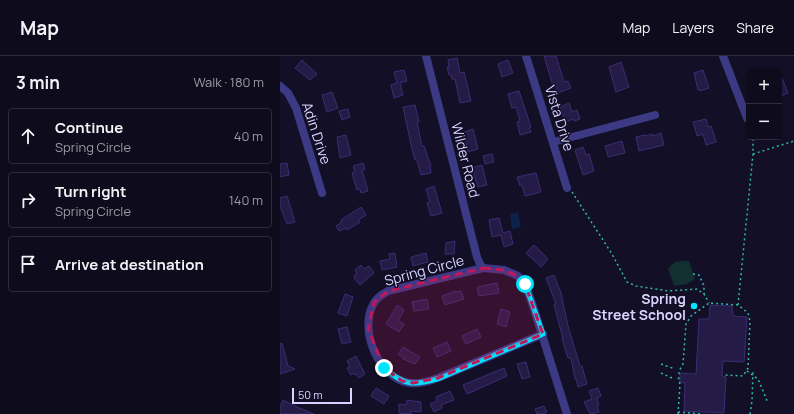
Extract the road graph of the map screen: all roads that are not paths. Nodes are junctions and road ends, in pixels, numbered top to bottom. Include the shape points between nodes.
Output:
1 (426, 56) edge
2 (526, 56) edge
3 (724, 56) edge
4 (280, 86) edge
5 (655, 115) dead end
6 (746, 115) edge
7 (553, 142) junction
8 (568, 188) road end
9 (322, 193) dead end
10 (484, 268) junction
11 (543, 334) junction
12 (568, 414) edge

1 - 10 street, Wilder Road via 477,257
2 - 7 street, Vista Drive
3 - 6 street
4 - 9 street, Adin Drive via 288,93 296,108
5 - 7 street
7 - 8 street, Vista Drive
10 - 11 street, Spring Circle via 512,272 521,280
10 - 11 street, Spring Circle via 388,291 378,298 370,312 368,329 384,368 402,382 425,382
11 - 12 street

